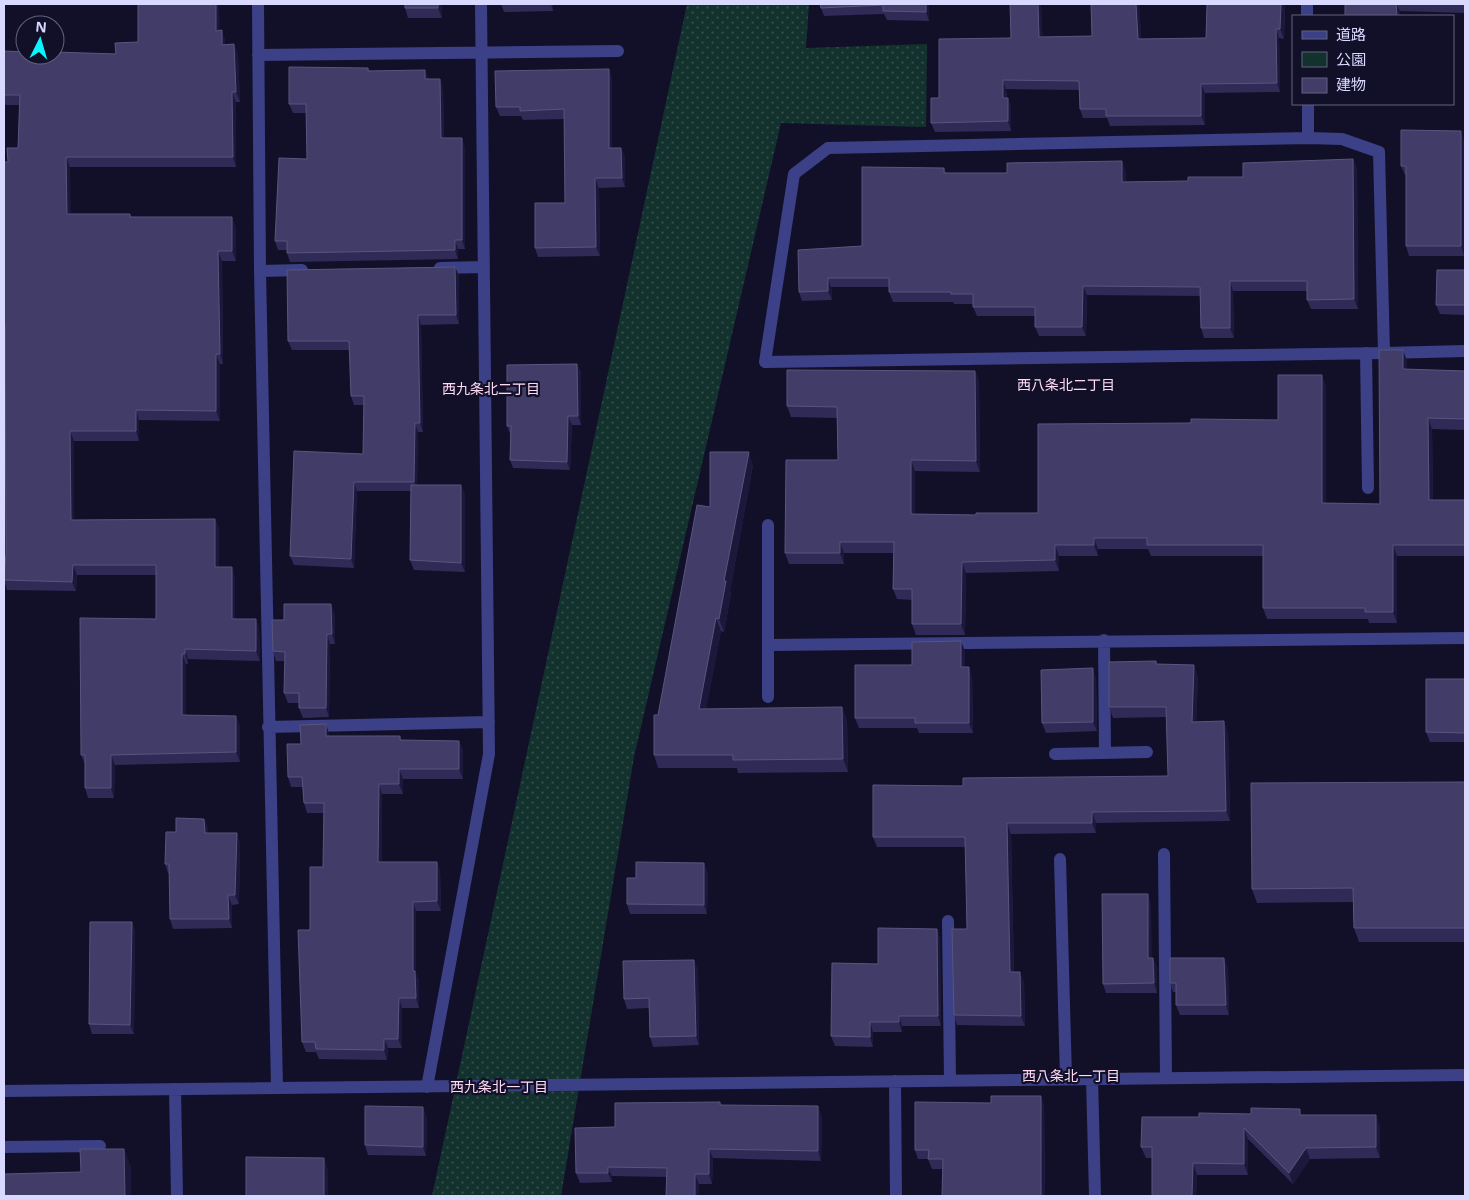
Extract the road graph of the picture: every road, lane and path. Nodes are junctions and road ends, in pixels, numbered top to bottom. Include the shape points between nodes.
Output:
1 (258, 4) edge
2 (481, 4) edge
3 (618, 51) dead end
4 (482, 52) junction
5 (258, 55) junction
6 (1308, 105) edge
7 (1308, 138) junction
8 (483, 267) junction
9 (425, 268) edge
10 (318, 270) edge
11 (260, 271) junction
12 (1465, 351) edge
13 (1366, 353) junction
14 (1384, 353) junction
15 (1368, 488) dead end
16 (768, 525) dead end
17 (1465, 638) edge
18 (1104, 640) junction
19 (768, 646) junction
20 (768, 697) dead end
21 (488, 722) junction
22 (268, 727) junction
23 (1147, 752) dead end
24 (1104, 753) junction
25 (1056, 754) dead end
26 (1164, 854) dead end
27 (1060, 859) dead end
28 (948, 921) dead end
29 (1465, 1075) edge
30 (1166, 1077) junction
31 (1066, 1078) junction
32 (1092, 1078) junction
33 (950, 1080) junction
34 (895, 1081) junction
35 (428, 1086) junction
36 (277, 1088) junction
37 (175, 1089) junction
38 (4, 1091) edge
39 (100, 1146) dead end
40 (4, 1147) edge
41 (177, 1196) edge
42 (896, 1196) edge
43 (1095, 1196) edge

1 - 5 street
2 - 4 street
3 - 4 street
4 - 5 street
4 - 8 street
5 - 11 street
6 - 7 street
7 - 13 street via 828,148 794,174 765,362
7 - 14 street via 1342,140 1379,152
8 - 9 street
8 - 21 street
10 - 11 street
11 - 22 street
12 - 14 street
13 - 14 street
13 - 15 street
16 - 19 street
17 - 18 street
18 - 19 street
18 - 24 street
19 - 20 street
21 - 22 street
21 - 35 street via 489,754
22 - 36 street
23 - 24 street
24 - 25 street
26 - 30 street
27 - 31 street
28 - 33 street
29 - 30 street
30 - 32 street
31 - 32 street
31 - 33 street
32 - 43 street
33 - 34 street
34 - 35 street
34 - 42 street
35 - 36 street
36 - 37 street
37 - 38 street
37 - 41 street
39 - 40 street

